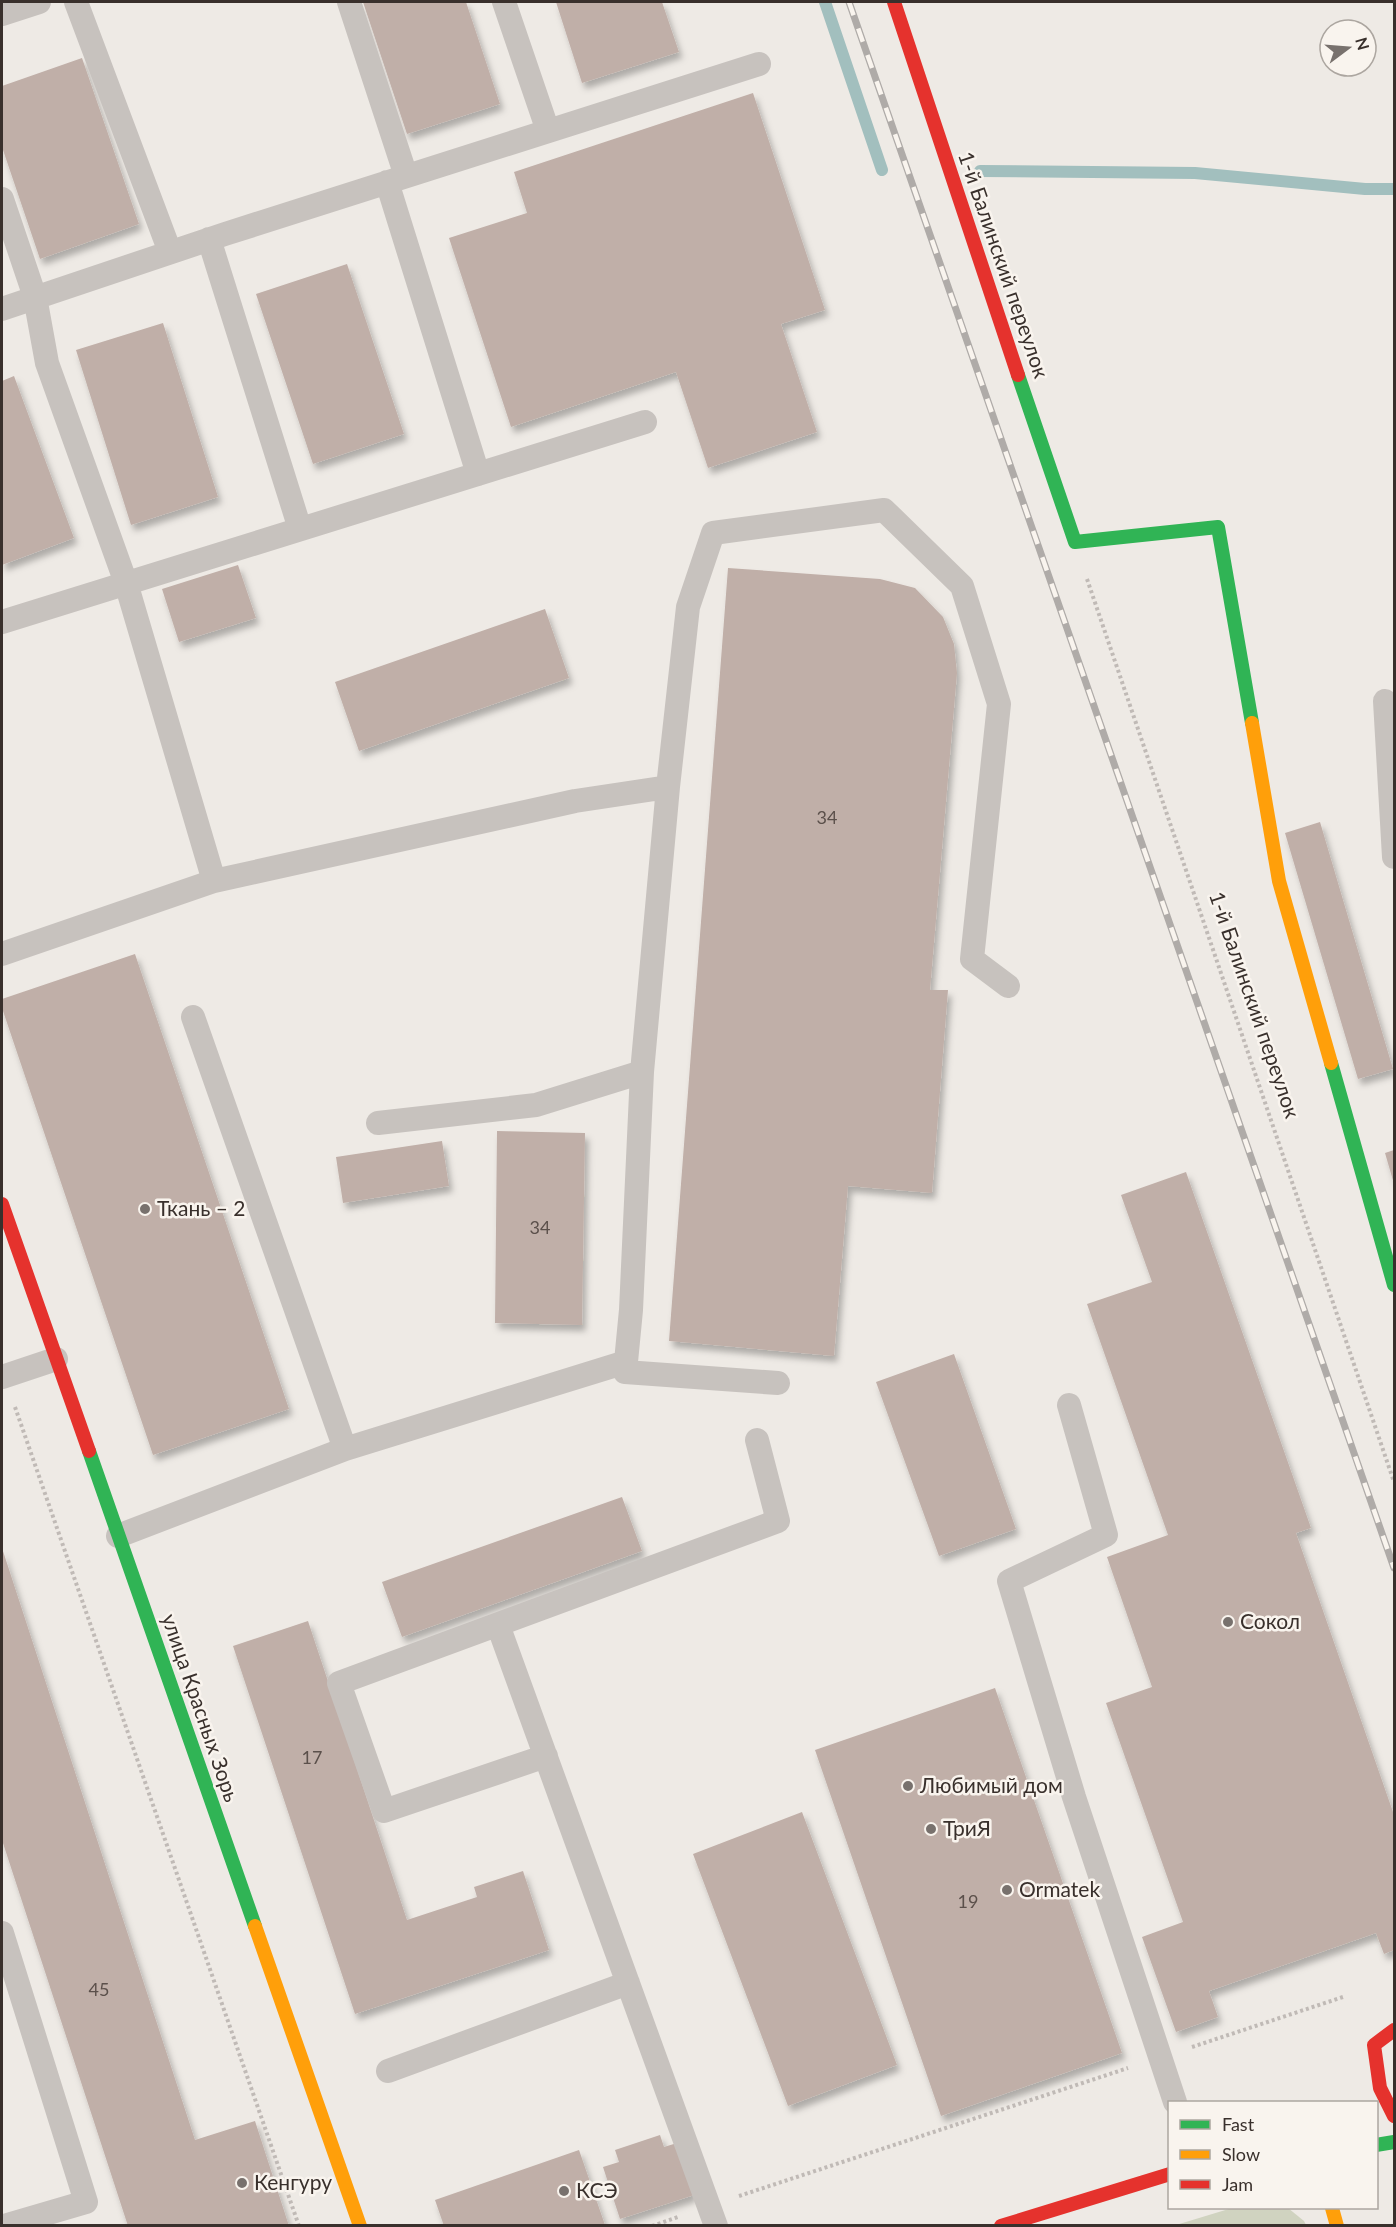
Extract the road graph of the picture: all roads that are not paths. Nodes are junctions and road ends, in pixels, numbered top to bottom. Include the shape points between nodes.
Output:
1 (39, 2) edge
2 (76, 2) edge
3 (349, 2) edge
4 (504, 2) edge
5 (894, 2) edge
6 (2, 14) edge
7 (759, 64) dead end
8 (548, 131) junction
9 (396, 179) junction
10 (2, 199) edge
11 (209, 239) junction
12 (170, 252) junction
13 (35, 297) junction
14 (2, 309) edge
15 (645, 422) dead end
16 (478, 474) junction
17 (300, 529) junction
18 (126, 583) junction
19 (2, 622) edge
20 (1385, 701) dead end
21 (668, 787) junction
22 (1395, 857) edge
23 (214, 881) junction
24 (2, 954) edge
25 (1008, 986) dead end
26 (193, 1017) dead end
27 (642, 1072) junction
28 (378, 1123) dead end
29 (2, 1204) edge
30 (1395, 1285) edge
31 (56, 1359) junction
32 (626, 1362) junction
33 (3, 1377) edge
34 (778, 1383) dead end
35 (1069, 1405) dead end
36 (757, 1440) dead end
37 (345, 1449) junction
38 (118, 1536) junction
39 (498, 1625) junction
40 (546, 1756) junction
41 (2, 1933) edge
42 (628, 1983) junction
43 (1395, 2030) edge
44 (388, 2071) dead end
45 (1174, 2101) edge
46 (1395, 2116) edge
47 (1395, 2142) edge
48 (1378, 2145) edge
49 (1168, 2175) edge
50 (1332, 2209) edge
51 (712, 2216) edge
52 (4, 2226) edge
53 (360, 2226) edge
54 (1001, 2226) edge
55 (1337, 2226) edge

1 - 6 lane
2 - 12 lane
3 - 9 lane
4 - 8 lane
5 - 30 street, 1-й Балинский переулок via 1075,542 1218,527 1279,881
7 - 8 lane
8 - 9 lane
9 - 11 lane
9 - 16 lane
10 - 13 lane
11 - 12 lane
11 - 17 lane
12 - 13 lane
13 - 14 lane
13 - 18 lane via 47,363
15 - 16 lane
16 - 17 lane
17 - 18 lane
18 - 19 lane
18 - 23 lane
20 - 22 lane
21 - 23 lane via 575,801
21 - 25 lane via 688,607 713,533 884,510 962,586 999,704 972,959
21 - 27 lane
23 - 24 lane
26 - 37 lane
27 - 28 lane via 536,1105
27 - 32 lane
29 - 31 street, улица Красных Зорь
31 - 33 lane
31 - 38 street, улица Красных Зорь
32 - 34 lane via 625,1372
32 - 37 lane
35 - 45 lane via 1106,1534 1009,1581 1074,1797
36 - 39 lane via 778,1521
37 - 38 lane
38 - 53 street, улица Красных Зорь
39 - 40 lane
39 - 40 lane via 339,1683 384,1811
40 - 42 lane
41 - 52 lane via 86,2202
42 - 44 lane
42 - 51 lane
43 - 46 street via 1374,2045 1380,2088
47 - 48 street
49 - 54 street
50 - 55 street

